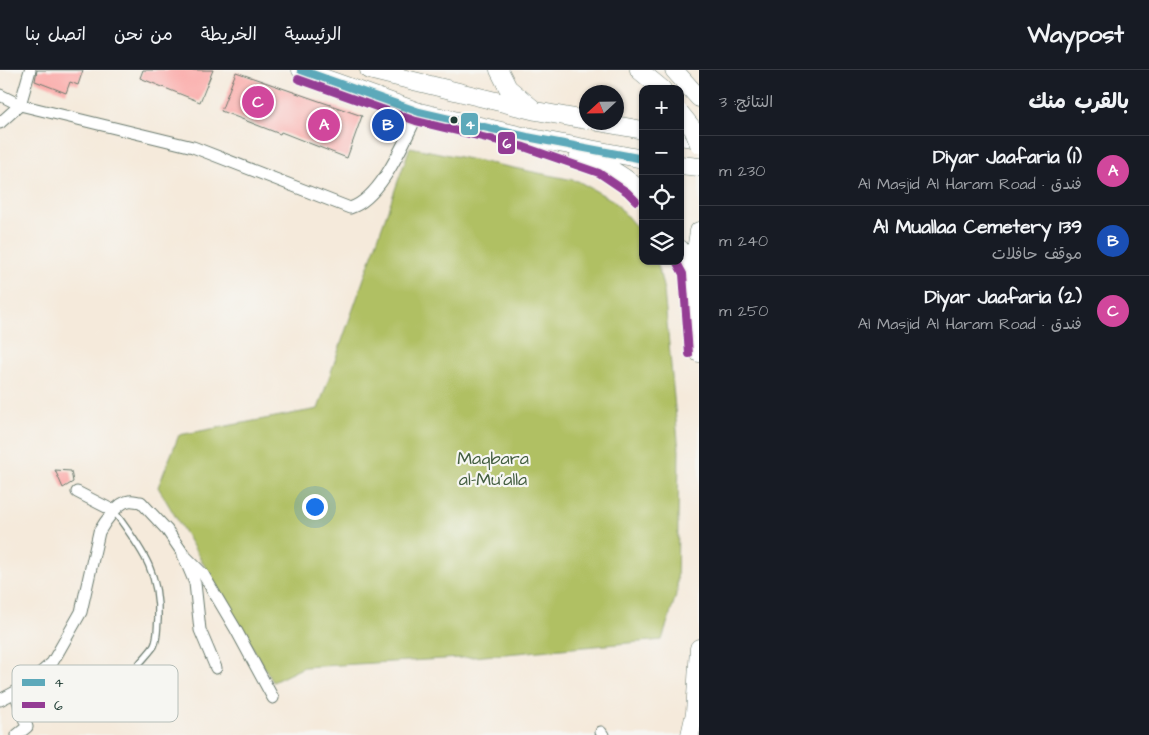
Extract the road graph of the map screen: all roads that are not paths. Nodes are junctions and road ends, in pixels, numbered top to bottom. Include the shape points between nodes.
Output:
1 (30, 70) edge
2 (301, 70) edge
3 (369, 70) edge
4 (499, 70) edge
5 (639, 70) edge
6 (674, 70) edge
7 (657, 85) edge
8 (0, 95) edge
9 (699, 98) edge
10 (20, 105) junction
11 (536, 111) junction
12 (419, 112) junction
13 (684, 117) edge
14 (579, 119) edge
15 (0, 122) edge
16 (624, 127) edge
17 (639, 129) edge
18 (527, 137) junction
19 (684, 137) edge
20 (699, 139) edge
21 (699, 144) edge
22 (639, 158) edge
23 (684, 165) edge
24 (699, 167) edge
25 (639, 190) edge
26 (699, 231) edge
27 (684, 255) edge
28 (694, 271) junction
29 (699, 353) edge
30 (77, 492) dead end
31 (114, 511) junction
32 (182, 552) junction
33 (699, 648) edge
34 (140, 664) dead end
35 (49, 665) edge
36 (216, 668) dead end
37 (12, 694) edge
38 (273, 698) dead end
39 (0, 700) edge
40 (25, 722) edge
41 (17, 735) edge
42 (690, 735) edge

1 - 10 street
2 - 12 main road
3 - 11 main road
4 - 11 main road via 508,88
5 - 7 main road
6 - 9 main road
8 - 10 street
10 - 12 street via 193,147 350,208 368,198 382,182
10 - 15 street
11 - 14 main road
12 - 18 main road
13 - 21 main road, bridge
16 - 17 main road
18 - 22 main road
18 - 25 main road via 603,164
19 - 20 main road
23 - 24 main road
26 - 28 main road
27 - 28 main road
28 - 29 main road
30 - 31 street
31 - 32 street via 128,501 141,502
31 - 34 lane via 139,545 155,580 157,636 154,646
31 - 35 street via 99,532 81,612
32 - 36 street via 195,583 200,630
32 - 38 street via 203,574
33 - 42 main road via 695,713
37 - 39 street
40 - 41 street via 27,727

